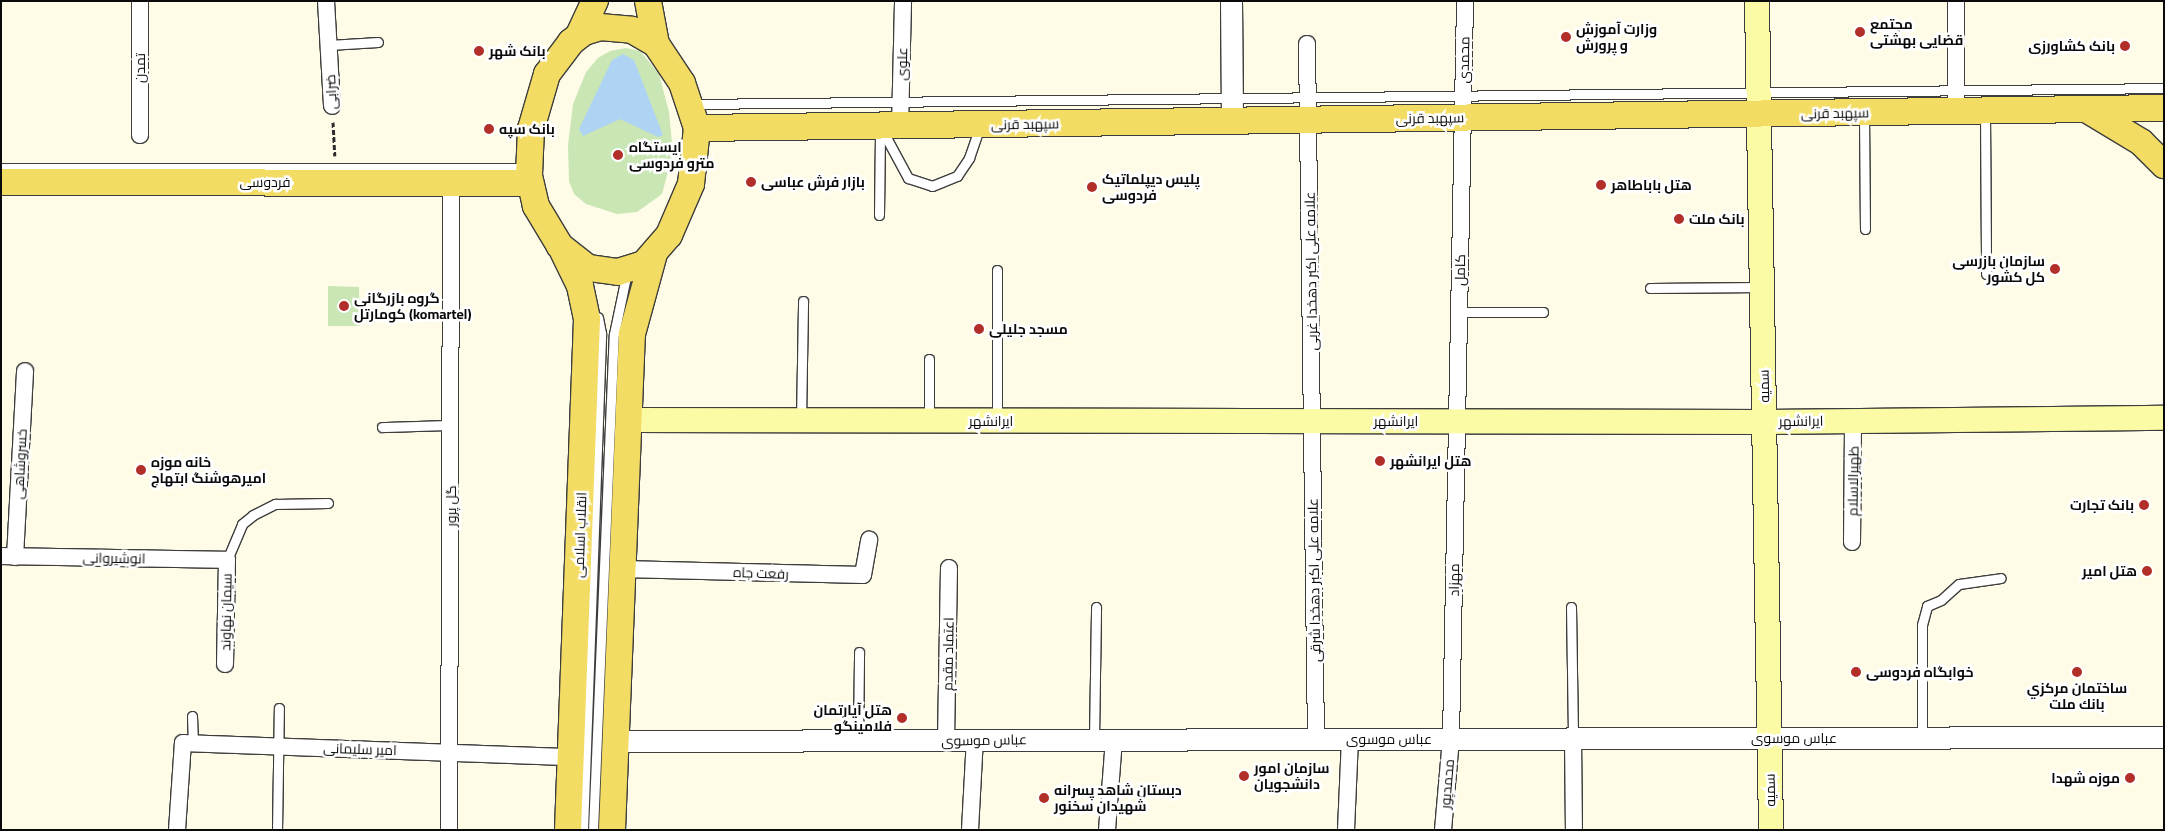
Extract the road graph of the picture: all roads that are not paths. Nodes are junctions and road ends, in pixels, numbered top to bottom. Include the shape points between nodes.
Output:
1 (140, 1) edge
2 (326, 1) edge
3 (595, 1) edge
4 (648, 1) edge
5 (903, 1) edge
6 (1231, 1) edge
7 (1465, 1) edge
8 (1757, 1) edge
9 (1956, 1) edge
10 (580, 35) junction
11 (378, 42) dead end
12 (656, 44) junction
13 (1307, 44) dead end
14 (329, 45) junction
15 (2164, 88) edge
16 (1956, 100) junction
17 (1759, 103) junction
18 (332, 106) road end
19 (1463, 107) junction
20 (1309, 108) junction
21 (2164, 108) edge
22 (2087, 109) junction
23 (1232, 110) junction
24 (1985, 111) junction
25 (1864, 112) junction
26 (694, 116) junction
27 (893, 118) junction
28 (981, 125) junction
29 (140, 136) dead end
30 (2164, 165) edge
31 (1, 168) edge
32 (529, 175) junction
33 (1, 182) edge
34 (451, 183) junction
35 (879, 215) dead end
36 (1865, 229) dead end
37 (560, 246) junction
38 (653, 257) junction
39 (997, 270) dead end
40 (627, 271) junction
41 (1986, 274) dead end
42 (1762, 287) junction
43 (1650, 288) dead end
44 (804, 300) dead end
45 (595, 305) dead end
46 (1459, 312) junction
47 (1543, 312) dead end
48 (929, 359) dead end
49 (25, 371) dead end
50 (2164, 418) edge
51 (628, 420) junction
52 (801, 420) junction
53 (929, 421) junction
54 (997, 421) junction
55 (1312, 421) junction
56 (1457, 421) junction
57 (1854, 421) junction
58 (1764, 422) junction
59 (451, 425) junction
60 (382, 426) dead end
61 (328, 503) dead end
62 (869, 540) dead end
63 (1852, 542) dead end
64 (8, 556) edge
65 (227, 560) junction
66 (949, 568) dead end
67 (622, 569) junction
68 (2001, 578) dead end
69 (1096, 607) dead end
70 (1571, 607) dead end
71 (859, 652) dead end
72 (225, 664) dead end
73 (279, 708) dead end
74 (192, 716) dead end
75 (1922, 737) junction
76 (1451, 738) junction
77 (1573, 738) junction
78 (1770, 738) junction
79 (2164, 738) edge
80 (1104, 739) junction
81 (1316, 739) junction
82 (1350, 739) junction
83 (858, 740) junction
84 (946, 740) junction
85 (975, 740) junction
86 (615, 741) junction
87 (193, 743) junction
88 (280, 746) junction
89 (451, 753) junction
90 (571, 757) junction
91 (177, 830) edge
92 (276, 830) edge
93 (449, 830) edge
94 (568, 830) edge
95 (583, 830) edge
96 (593, 830) edge
97 (612, 830) edge
98 (970, 830) edge
99 (1107, 830) edge
100 (1346, 830) edge
101 (1443, 830) edge
102 (1574, 830) edge
103 (1771, 830) edge

1 - 29 street, تمدن
2 - 14 street, ضرابی
3 - 10 main road
4 - 12 main road
5 - 27 street, علوی
6 - 23 street
7 - 19 street, محمدی
8 - 17 main road, سمیه
9 - 16 street
10 - 12 main road via 600,27 620,28 636,32
10 - 32 main road via 556,58 540,89 531,129
11 - 14 lane
12 - 26 main road via 679,77
13 - 20 street, علامه علی اکبر دهخدا غربی
14 - 18 street, ضرابی
15 - 16 lane
16 - 17 lane
16 - 24 main road, سپهبد قرنی
16 - 25 main road, سپهبد قرنی
17 - 19 main road, سپهبد قرنی
17 - 25 main road, سپهبد قرنی
17 - 42 main road, سمیه
19 - 20 main road, سپهبد قرنی
19 - 46 street, کامل
20 - 23 main road, سپهبد قرنی
20 - 55 street, علامه علی اکبر دهخدا غربی
21 - 22 main road, سپهبد قرنی
22 - 24 main road, سپهبد قرنی
22 - 30 main road via 2141,142
23 - 27 lane
23 - 28 main road, سپهبد قرنی
24 - 41 lane
25 - 36 lane
26 - 27 main road, سپهبد قرنی
26 - 38 main road via 696,155 686,197 669,235
27 - 28 main road, سپهبد قرنی
27 - 28 lane via 908,178 932,186 957,176
27 - 35 lane
31 - 32 lane, فردوسی via 335,168
32 - 34 main road, فردوسی
32 - 37 main road via 540,215
33 - 34 main road, فردوسی
34 - 59 street, گل پرور
37 - 40 main road via 589,272
37 - 90 main road, انقلاب اسلامی via 580,286 586,319
38 - 40 main road
38 - 51 main road via 632,334
39 - 54 lane
40 - 96 lane via 614,334
42 - 43 lane
42 - 58 main road, سمیه
44 - 52 lane
45 - 95 lane via 601,333
46 - 47 lane
46 - 56 street, کامل
48 - 53 lane
49 - 64 street, خسروشاهی
50 - 57 main road, ایرانشهر
51 - 52 main road, ایرانشهر
51 - 67 main road
52 - 53 main road, ایرانشهر
53 - 54 main road, ایرانشهر
54 - 55 main road, ایرانشهر
55 - 56 main road, ایرانشهر
55 - 81 street, علامه علی اکبر دهخدا شرقی
56 - 58 main road, ایرانشهر
56 - 76 street, مهزاد
57 - 58 main road, ایرانشهر
57 - 63 street, ظهیرالاسلام
58 - 78 main road, سمیه
59 - 60 lane
59 - 89 street, گل پرور
61 - 65 lane via 275,504 253,514 242,524
62 - 67 street, رفعت جاه via 863,575
64 - 65 street, انوشیروانی
65 - 72 street, سیمان نهاوند
66 - 84 street, اعتماد مقدم
67 - 86 main road
68 - 75 lane via 1959,584 1927,606 1922,625
69 - 80 lane
70 - 77 lane
71 - 83 lane
73 - 88 lane
74 - 87 lane
75 - 78 street, عباس موسوی
75 - 79 street, عباس موسوی
76 - 77 street, عباس موسوی
76 - 82 street, عباس موسوی
76 - 101 street, محمدپور
77 - 78 street, عباس موسوی
77 - 102 street
78 - 103 main road, سمیه
80 - 81 street, عباس موسوی
80 - 85 street, عباس موسوی
80 - 99 street
81 - 82 street, عباس موسوی
82 - 100 street
83 - 84 street, عباس موسوی
83 - 86 street, عباس موسوی
84 - 85 street, عباس موسوی
85 - 98 street
86 - 97 main road
87 - 88 street, امیر سلیمانی
87 - 91 street via 183,742
88 - 89 street, امیر سلیمانی
88 - 92 lane
89 - 90 street, امیر سلیمانی
89 - 93 street, گل پرور
90 - 94 main road, انقلاب اسلامی

